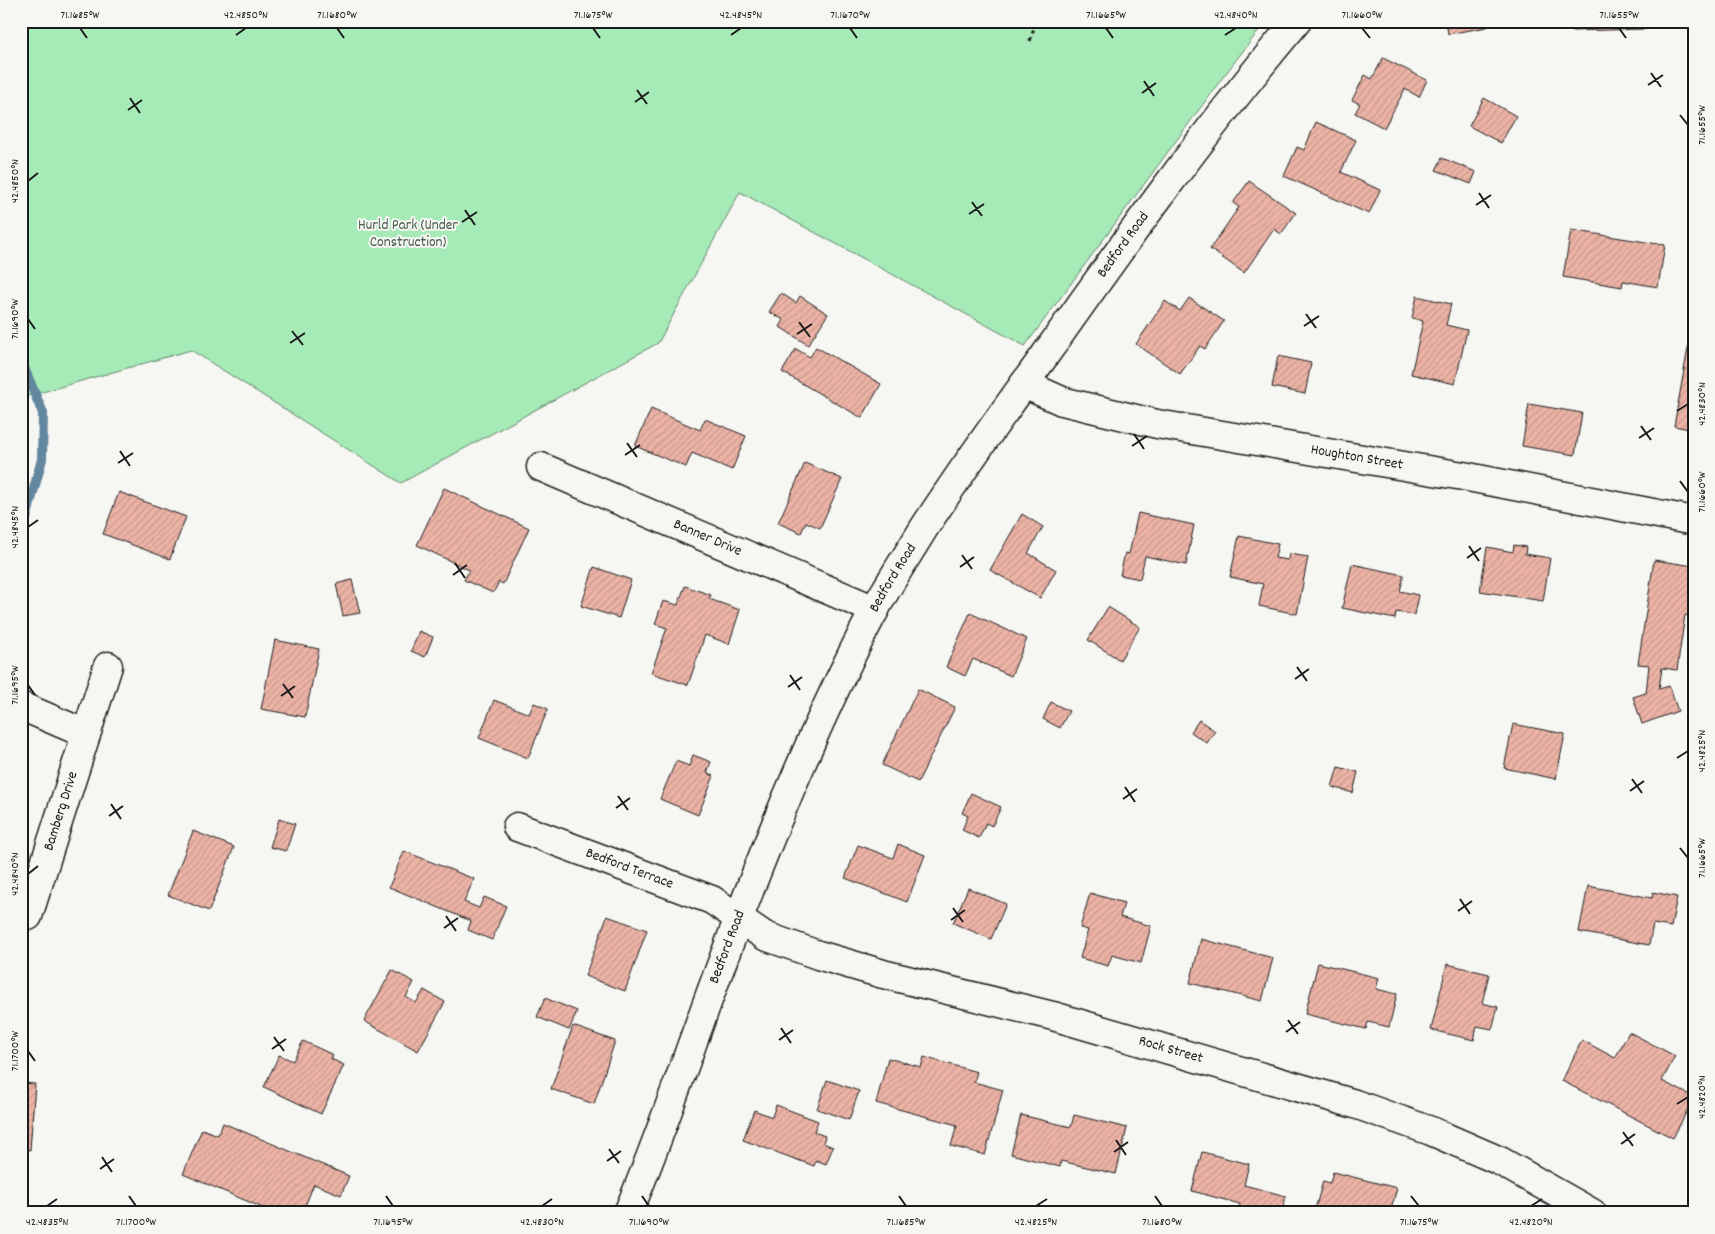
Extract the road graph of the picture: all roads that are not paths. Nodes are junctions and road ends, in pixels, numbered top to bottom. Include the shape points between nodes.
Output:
1 (1297, 21) edge
2 (1024, 384) junction
3 (541, 467) dead end
4 (1694, 521) edge
5 (875, 610) junction
6 (108, 666) dead end
7 (21, 706) edge
8 (86, 734) junction
9 (517, 827) dead end
10 (28, 916) dead end
11 (739, 918) junction
12 (628, 1213) edge
13 (1592, 1213) edge

1 - 2 street, Bedford Road via 1167,184
2 - 4 street, Houghton Street via 1062,401 1157,424 1464,476
2 - 5 street, Bedford Road via 954,482
3 - 5 street, Banner Drive
5 - 11 street, Bedford Road via 811,742
6 - 8 street, Bamberg Drive
7 - 8 street
8 - 10 street, Bamberg Drive
9 - 11 street, Bedford Terrace via 712,900
11 - 12 street, Bedford Road
11 - 13 street, Rock Street via 765,936 818,955 1053,1016 1355,1104 1470,1146

